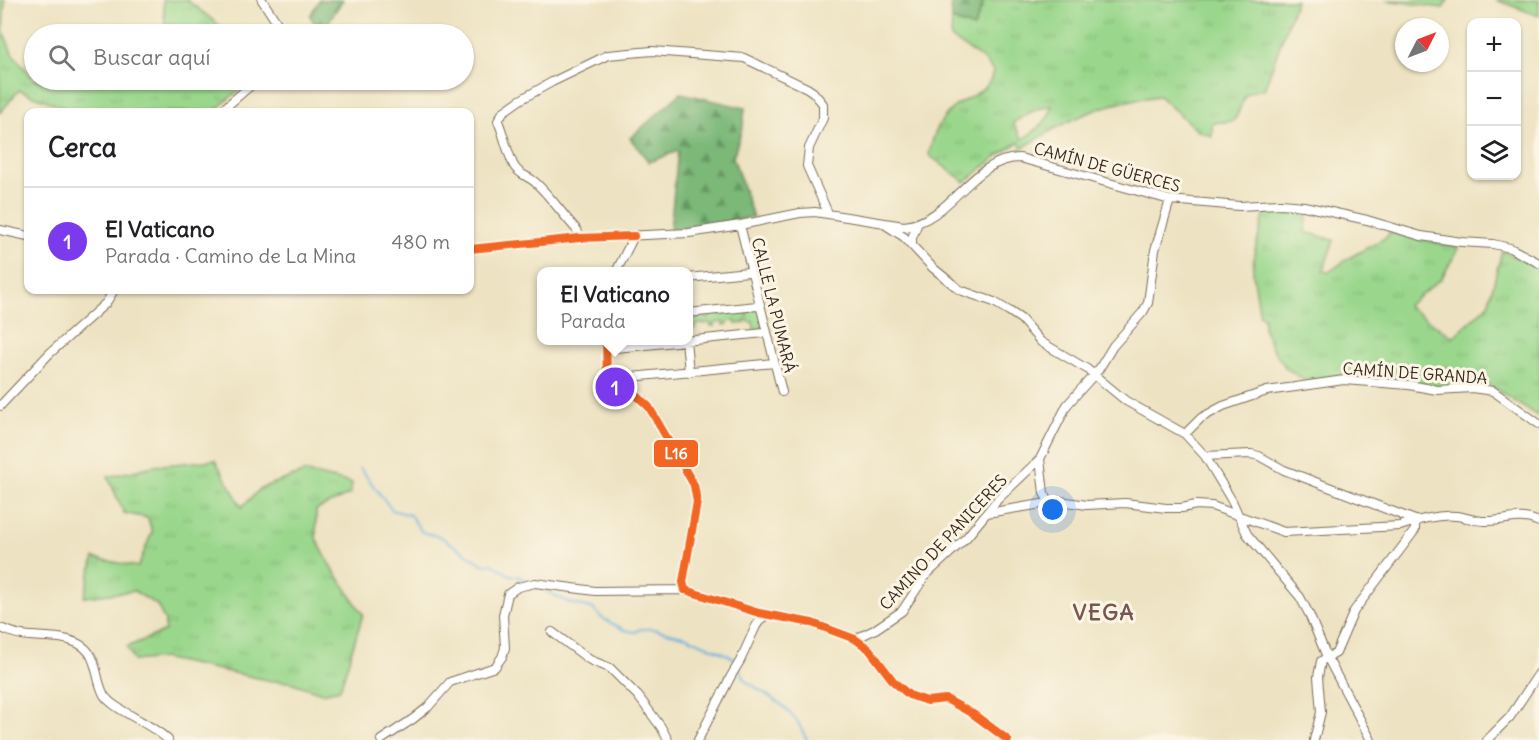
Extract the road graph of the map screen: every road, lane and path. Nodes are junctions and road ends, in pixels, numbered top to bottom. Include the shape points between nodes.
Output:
1 (262, 0) edge
2 (277, 24) edge
3 (245, 90) edge
4 (224, 108) edge
5 (1170, 200) junction
6 (828, 213) junction
7 (882, 223) junction
8 (740, 225) junction
9 (917, 225) junction
10 (0, 230) edge
11 (24, 235) edge
12 (634, 236) junction
13 (580, 237) junction
14 (912, 246) junction
15 (474, 249) edge
16 (1539, 263) edge
17 (618, 267) edge
18 (748, 272) dead end
19 (693, 278) edge
20 (112, 294) edge
21 (757, 306) dead end
22 (693, 312) edge
23 (764, 333) dead end
24 (693, 340) edge
25 (606, 345) edge
26 (686, 345) edge
27 (774, 363) junction
28 (689, 372) junction
29 (1093, 374) junction
30 (611, 379) junction
31 (782, 392) dead end
32 (0, 406) edge
33 (1539, 424) edge
34 (1185, 434) junction
35 (1205, 456) junction
36 (1040, 459) junction
37 (1049, 502) junction
38 (987, 513) junction
39 (1240, 517) junction
40 (1415, 520) junction
41 (1539, 522) edge
42 (685, 590) junction
43 (767, 615) junction
44 (0, 628) edge
45 (552, 632) dead end
46 (855, 639) junction
47 (1327, 657) junction
48 (1539, 673) edge
49 (168, 740) edge
50 (381, 740) edge
51 (668, 740) edge
52 (698, 740) edge
53 (1008, 740) edge
54 (1314, 740) edge
55 (1371, 740) edge
56 (1487, 740) edge

1 - 2 street
3 - 4 street
5 - 9 street, CAMÍN DE GÜERCES via 1009,158 989,167 935,215
5 - 16 street, CAMÍN DE GÜERCES via 1212,205 1304,206 1421,236 1502,246
5 - 29 street, CAMINO DE PANICERES via 1155,250 1148,303
6 - 7 street
6 - 8 street via 800,213
6 - 13 street via 807,166 809,148 824,112 813,92 736,56 652,51 608,55 520,100 498,120 515,166 543,190
7 - 9 street
7 - 14 street
8 - 12 street
8 - 27 street, CALLE LA PUMARÁ
9 - 14 street
10 - 11 street
12 - 13 street
12 - 17 street
13 - 15 street
14 - 29 street via 960,290 1010,311 1041,342
18 - 19 street
20 - 32 street
21 - 22 street
23 - 24 street
25 - 30 street via 606,373
26 - 28 street
27 - 28 street
27 - 31 street, CALLE LA PUMARÁ
28 - 30 street
29 - 34 street via 1126,400
29 - 36 street, CAMINO DE PANICERES via 1067,405
30 - 42 street via 649,407 693,485 697,502 683,582
33 - 34 street, CAMÍN DE GRANDA via 1484,388 1437,390 1344,380 1255,394 1223,406
34 - 35 street
35 - 39 street
35 - 40 street via 1258,456 1284,470
36 - 37 street via 1044,493
36 - 38 street, CAMINO DE PANICERES
37 - 38 street
37 - 39 street via 1166,508 1212,506
38 - 46 street, CAMINO DE PANICERES via 926,575 902,611
39 - 40 street via 1284,532 1400,526
39 - 47 street via 1247,534 1300,597
40 - 41 street via 1446,516 1490,522 1518,516
40 - 47 street via 1415,530 1354,611 1336,653
42 - 43 street
42 - 50 street via 595,591 535,583 513,590 503,615 505,648 495,667 450,682 428,707
43 - 46 street via 802,620
43 - 52 street via 756,626
44 - 49 street via 20,635 77,643 89,651 104,696
45 - 51 street via 590,660 610,668 638,696
46 - 53 street via 869,648 909,695 927,701 946,699
47 - 54 street via 1321,661 1318,677 1321,712
47 - 55 street
48 - 56 street via 1510,717

